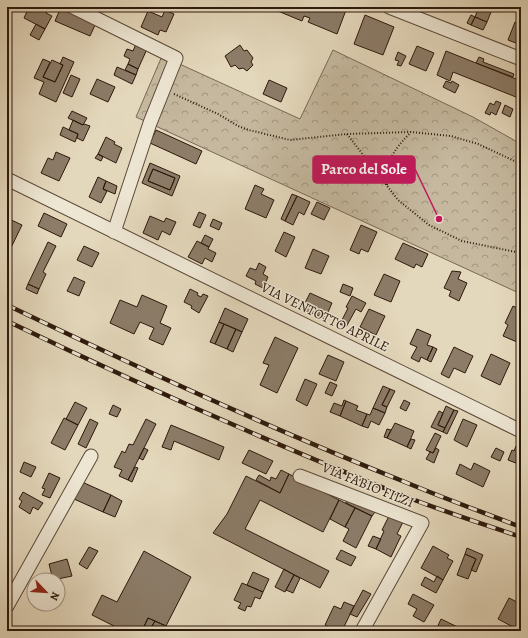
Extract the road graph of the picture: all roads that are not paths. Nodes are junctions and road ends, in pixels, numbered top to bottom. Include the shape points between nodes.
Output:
1 (73, 7) edge
2 (389, 7) edge
3 (521, 59) edge
4 (7, 179) edge
5 (114, 232) junction
6 (521, 431) edge
7 (91, 456) dead end
8 (300, 476) dead end
9 (7, 606) edge
10 (362, 631) edge

1 - 5 street via 176,58 150,123
2 - 3 street
4 - 5 street, VIA VENTOTTO APRILE
5 - 6 street, VIA VENTOTTO APRILE
7 - 9 street
8 - 10 street, VIA FABIO FILZI via 422,524

